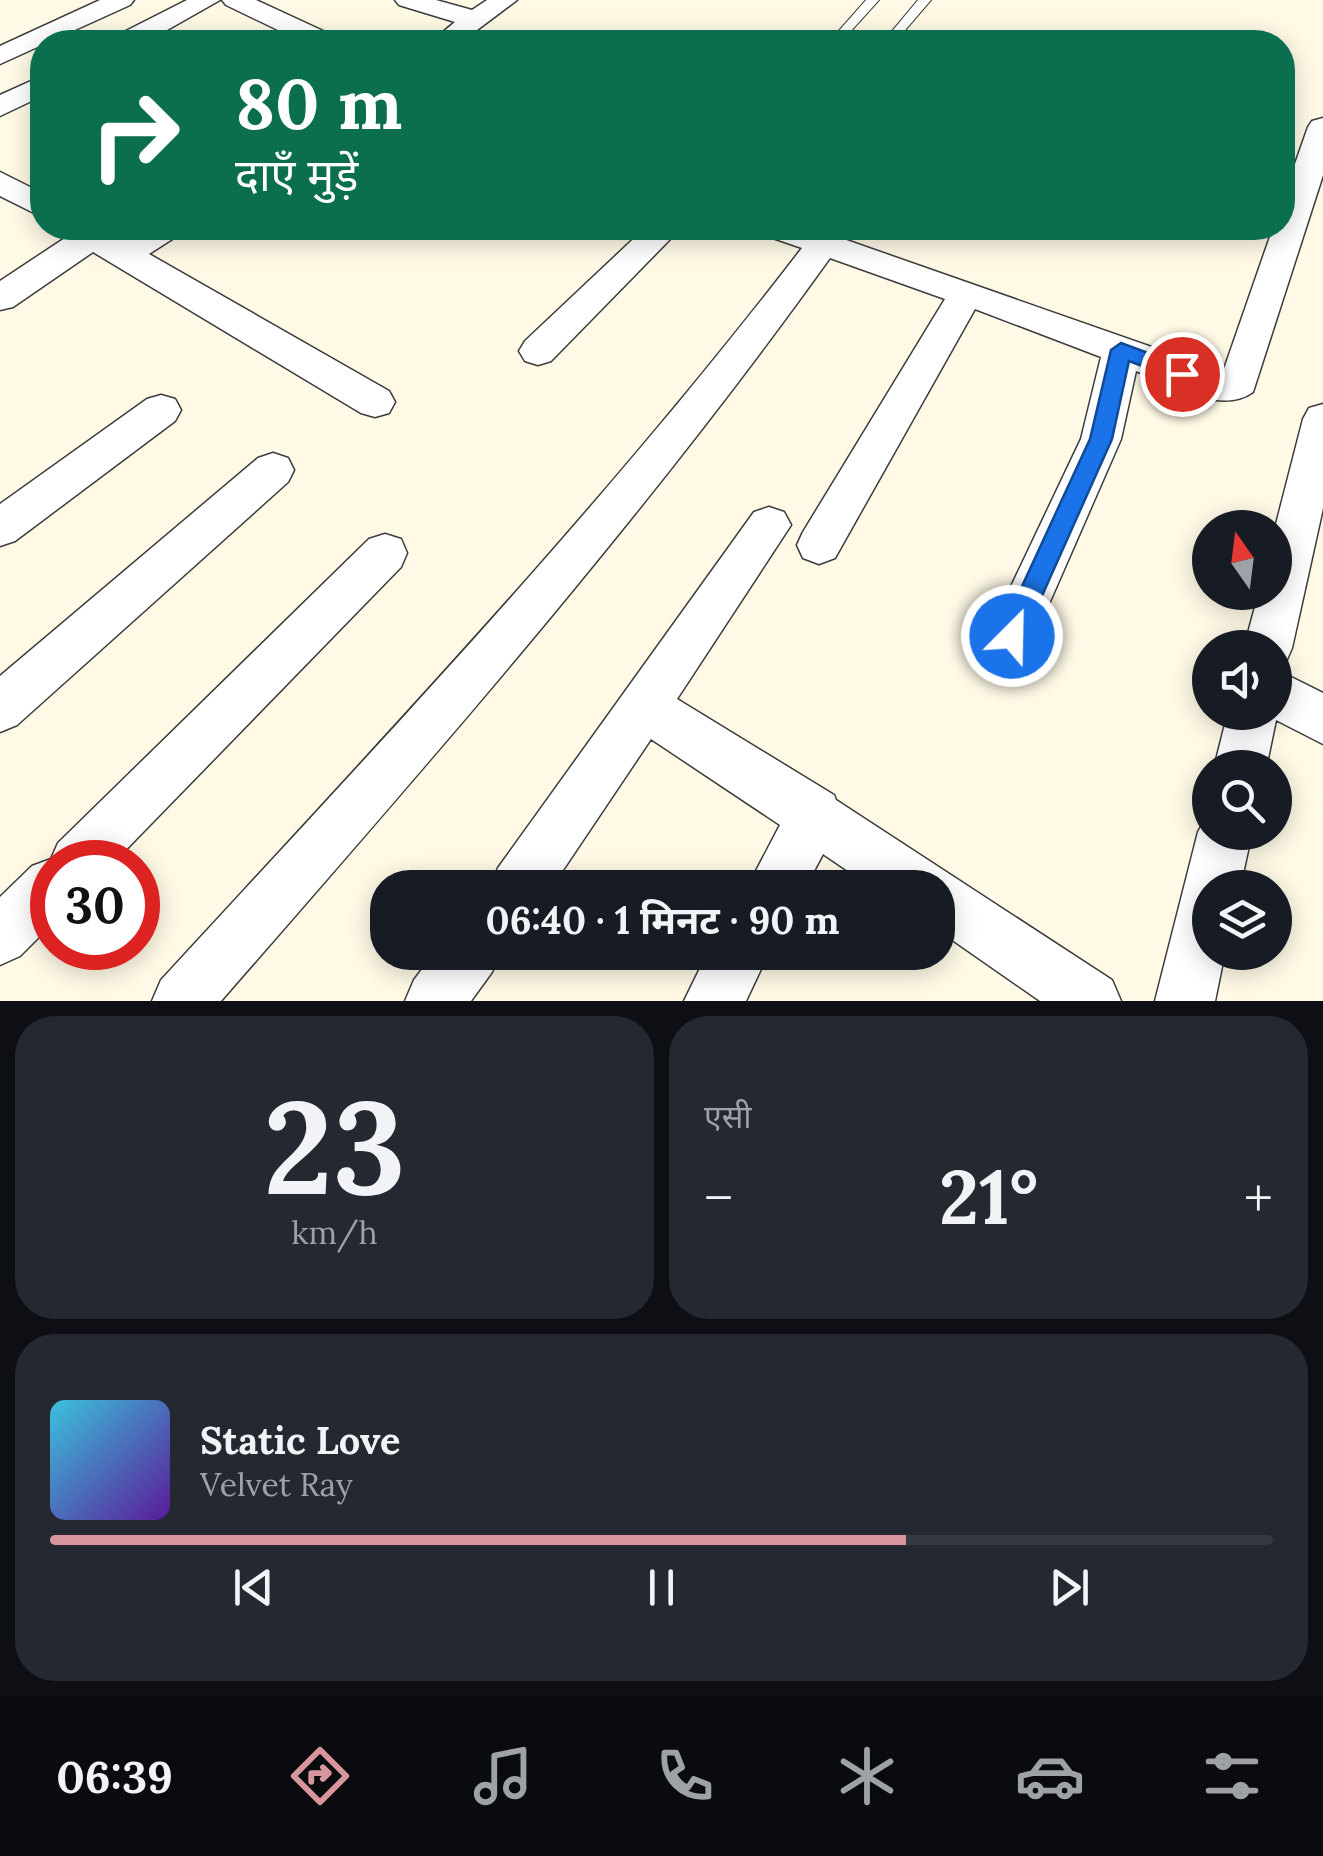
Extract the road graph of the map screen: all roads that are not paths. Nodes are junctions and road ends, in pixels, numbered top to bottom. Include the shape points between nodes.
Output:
1 (121, 0) edge
2 (207, 0) edge
3 (235, 0) edge
4 (408, 0) edge
5 (504, 0) edge
6 (873, 0) edge
7 (925, 0) edge
8 (476, 20) junction
9 (56, 30) edge
10 (149, 30) edge
11 (299, 30) edge
12 (461, 30) edge
13 (846, 30) edge
14 (899, 30) edge
15 (30, 42) edge
16 (0, 56) edge
17 (30, 91) edge
18 (0, 107) edge
19 (1323, 126) edge
20 (0, 182) edge
21 (30, 200) edge
22 (1295, 212) edge
23 (74, 240) edge
24 (99, 240) edge
25 (146, 240) edge
26 (652, 240) edge
27 (810, 240) edge
28 (1286, 240) edge
29 (822, 245) junction
30 (124, 254) junction
31 (4, 290) edge
32 (966, 294) junction
33 (1121, 350) junction
34 (538, 352) dead end
35 (375, 402) dead end
36 (161, 410) dead end
37 (1323, 420) edge
38 (273, 470) dead end
39 (770, 525) dead end
40 (0, 528) edge
41 (819, 545) dead end
42 (385, 553) dead end
43 (1272, 630) edge
44 (1012, 636) dead end
45 (1292, 702) edge
46 (644, 706) junction
47 (0, 708) edge
48 (1323, 720) edge
49 (815, 814) junction
50 (99, 840) edge
51 (530, 870) edge
52 (785, 870) edge
53 (897, 870) edge
54 (30, 907) edge
55 (955, 909) edge
56 (0, 936) edge
57 (458, 970) edge
58 (730, 970) edge
59 (1192, 970) edge
60 (182, 1001) edge
61 (435, 1001) edge
62 (714, 1001) edge
63 (1090, 1001) edge
64 (1185, 1001) edge

1 - 9 street
2 - 10 street
3 - 11 street
4 - 8 street
5 - 8 street
6 - 13 lane
7 - 14 lane
8 - 12 street
15 - 16 street
17 - 18 street
19 - 22 street
20 - 21 street
23 - 31 street
24 - 30 street
25 - 30 street
26 - 34 street
27 - 29 street
28 - 33 street via 1240,382 1221,388
29 - 32 street
29 - 60 street via 741,359 607,523
30 - 35 street
32 - 33 street
32 - 41 street
33 - 44 street via 1101,439
36 - 40 street
37 - 43 street
38 - 47 street
39 - 46 street
42 - 50 street
45 - 48 street
46 - 49 street
46 - 51 street
49 - 52 street
49 - 53 street
54 - 56 street
55 - 63 street
57 - 61 street
58 - 62 street
59 - 64 street

